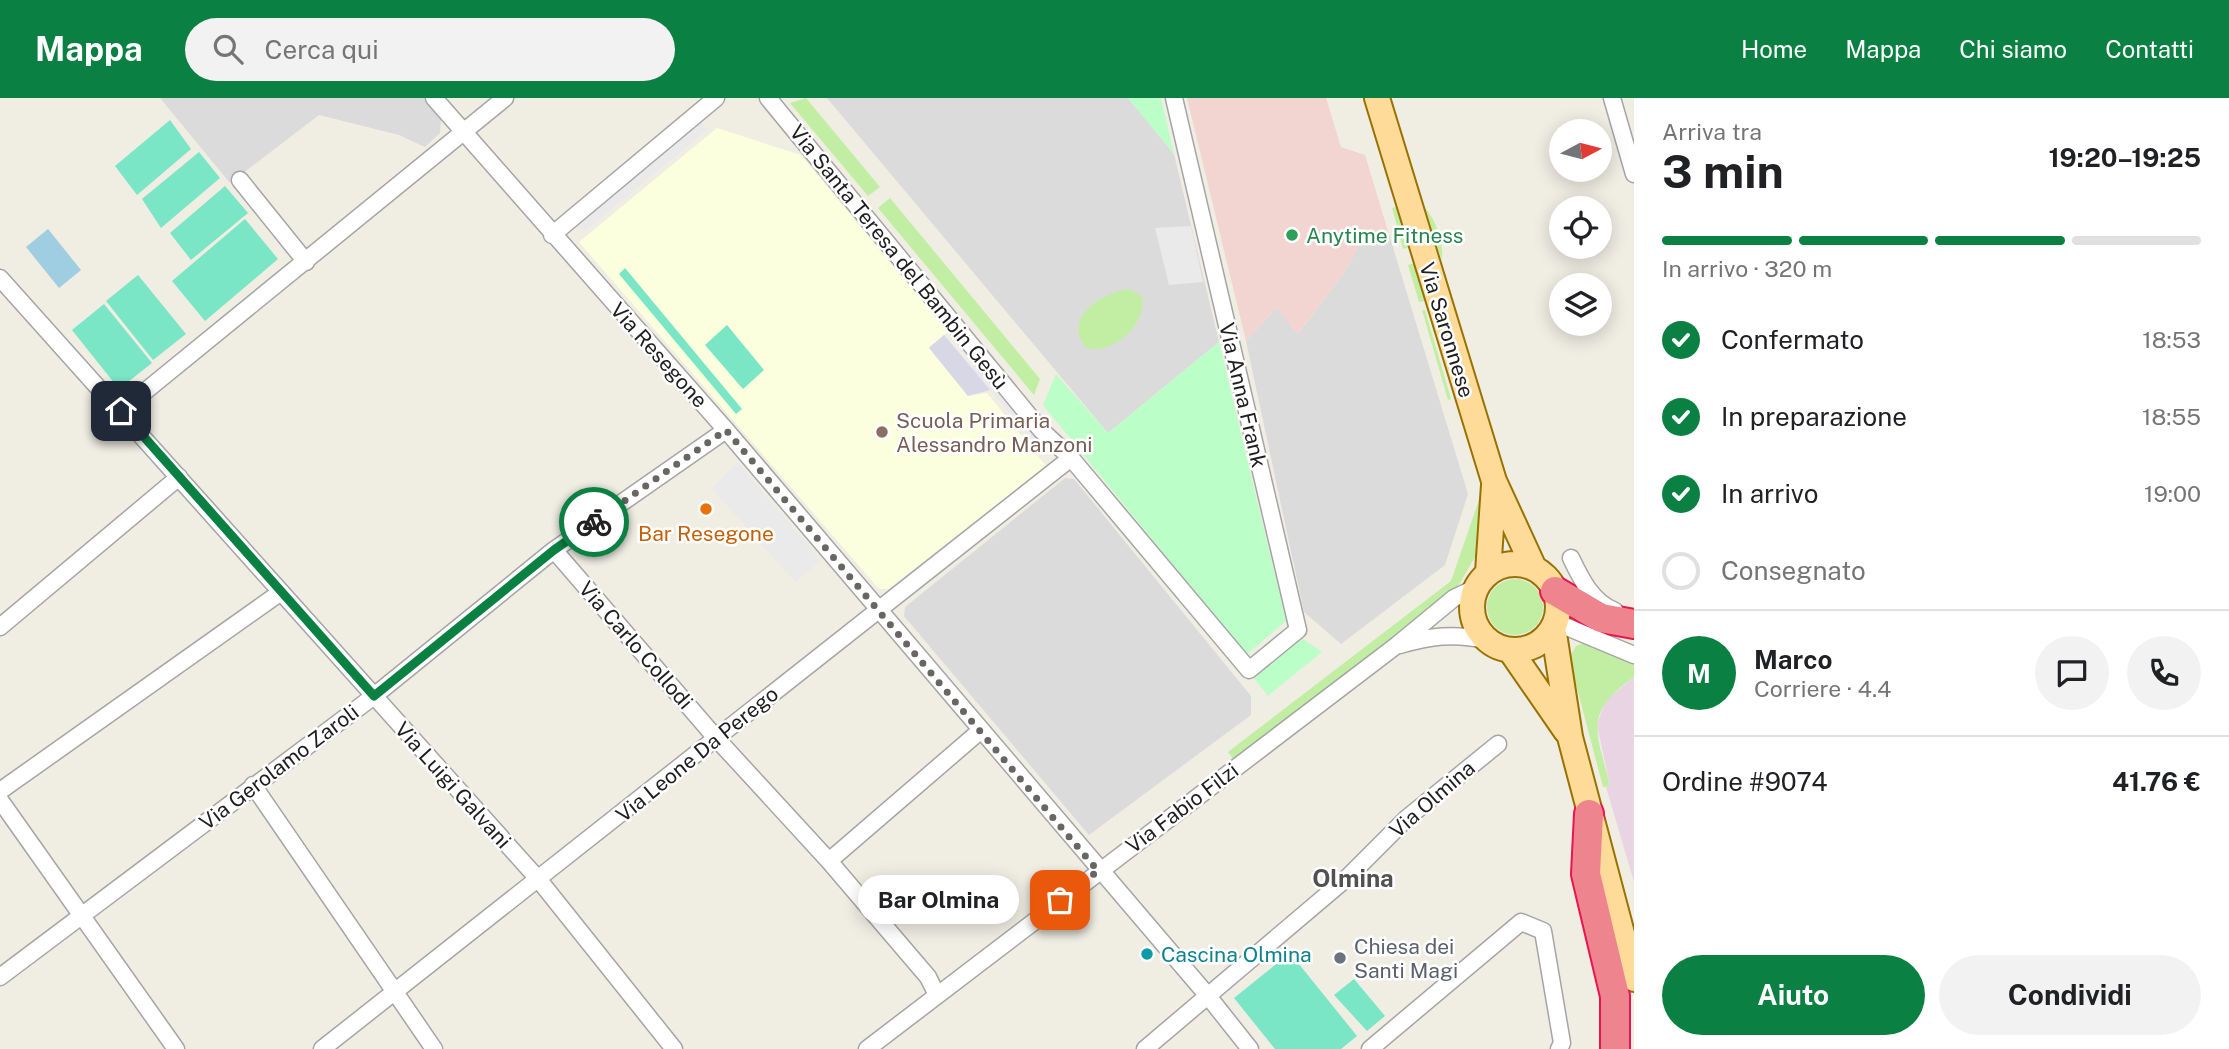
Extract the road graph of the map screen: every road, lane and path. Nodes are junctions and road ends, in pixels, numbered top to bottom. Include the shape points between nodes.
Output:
1 (434, 98) edge
2 (505, 98) edge
3 (716, 98) edge
4 (768, 98) edge
5 (1174, 98) edge
6 (1377, 98) edge
7 (1612, 98) edge
8 (463, 133) junction
9 (1634, 174) edge
10 (240, 180) dead end
11 (552, 235) junction
12 (306, 262) junction
13 (0, 278) edge
14 (121, 411) junction
15 (726, 430) junction
16 (1071, 458) junction
17 (178, 477) junction
18 (1494, 481) junction
19 (554, 550) junction
20 (1571, 558) dead end
21 (1534, 568) junction
22 (1482, 580) junction
23 (1555, 591) junction
24 (281, 592) junction
25 (877, 609) junction
26 (1634, 615) edge
27 (1634, 624) edge
28 (1554, 625) junction
29 (0, 627) edge
30 (1486, 640) junction
31 (1397, 645) junction
32 (1510, 650) junction
33 (1634, 655) edge
34 (1249, 670) joint
35 (374, 696) junction
36 (980, 731) junction
37 (1570, 737) junction
38 (716, 738) junction
39 (1498, 744) dead end
40 (253, 785) junction
41 (0, 791) edge
42 (0, 800) edge
43 (1589, 814) junction
44 (830, 861) junction
45 (1098, 871) junction
46 (539, 880) junction
47 (81, 915) junction
48 (0, 977) edge
49 (1634, 978) edge
50 (397, 993) junction
51 (937, 995) junction
52 (1208, 996) junction
53 (176, 1049) edge
54 (322, 1049) edge
55 (434, 1049) edge
56 (674, 1049) edge
57 (867, 1049) edge
58 (1145, 1049) edge
59 (1250, 1049) edge
60 (1370, 1049) edge
61 (1559, 1049) edge
62 (1615, 1049) edge

1 - 8 street, Via Resegone
2 - 8 street
3 - 11 street
4 - 16 street, Via Santa Teresa del Bambin Gesù via 1035,423
5 - 34 street, Via Anna Frank via 1298,629
6 - 18 main road, Via Saronnese
7 - 9 street
8 - 11 street, Via Resegone
8 - 12 street
10 - 12 street
11 - 15 street, Via Resegone
12 - 14 street
13 - 14 street, Via Luigi Galvani
14 - 17 street, Via Luigi Galvani
15 - 19 street, Via Gerolamo Zaroli
15 - 25 street, Via Resegone
16 - 25 street, Via Leone Da Perego
16 - 34 street, Via Santa Teresa del Bambin Gesù
17 - 24 street, Via Luigi Galvani
17 - 29 street
18 - 21 main road, Via Saronnese
18 - 22 main road, Via Saronnese via 1493,529
19 - 35 street, Via Gerolamo Zaroli
19 - 38 street, Via Carlo Collodi
20 - 26 street via 1588,590 1605,608
21 - 22 main road via 1514,563
21 - 23 main road, Via Saronnese
22 - 30 main road, Via Saronnese via 1472,616
22 - 31 street, Via Fabio Filzi
23 - 27 highway via 1601,618
23 - 28 main road
24 - 35 street, Via Luigi Galvani
24 - 41 street
25 - 36 street, Via Resegone
25 - 38 street, Via Leone Da Perego
28 - 32 main road via 1541,642
28 - 33 street
28 - 37 main road
30 - 31 street, Via Fabio Filzi via 1433,635
30 - 32 main road
31 - 45 street, Via Fabio Filzi
32 - 37 main road
35 - 40 street, Via Gerolamo Zaroli
35 - 46 street, Via Luigi Galvani
36 - 44 street
36 - 45 street, Via Resegone
37 - 43 main road
38 - 44 street, Via Carlo Collodi
38 - 46 street, Via Leone Da Perego
39 - 52 street, Via Olmina via 1407,818 1348,877
40 - 47 street, Via Gerolamo Zaroli
40 - 50 street
42 - 47 street
43 - 49 main road
43 - 62 highway via 1586,874 1615,996
44 - 51 street, Via Carlo Collodi via 928,977
45 - 51 street, Via Fabio Filzi
45 - 52 street
46 - 50 street, Via Leone Da Perego
46 - 56 street, Via Luigi Galvani
47 - 48 street, Via Gerolamo Zaroli
47 - 53 street
50 - 54 street, Via Leone Da Perego
50 - 55 street
51 - 57 street, Via Fabio Filzi
52 - 58 street, Via Olmina
52 - 59 street
60 - 61 street via 1521,922 1543,931 1562,1044

